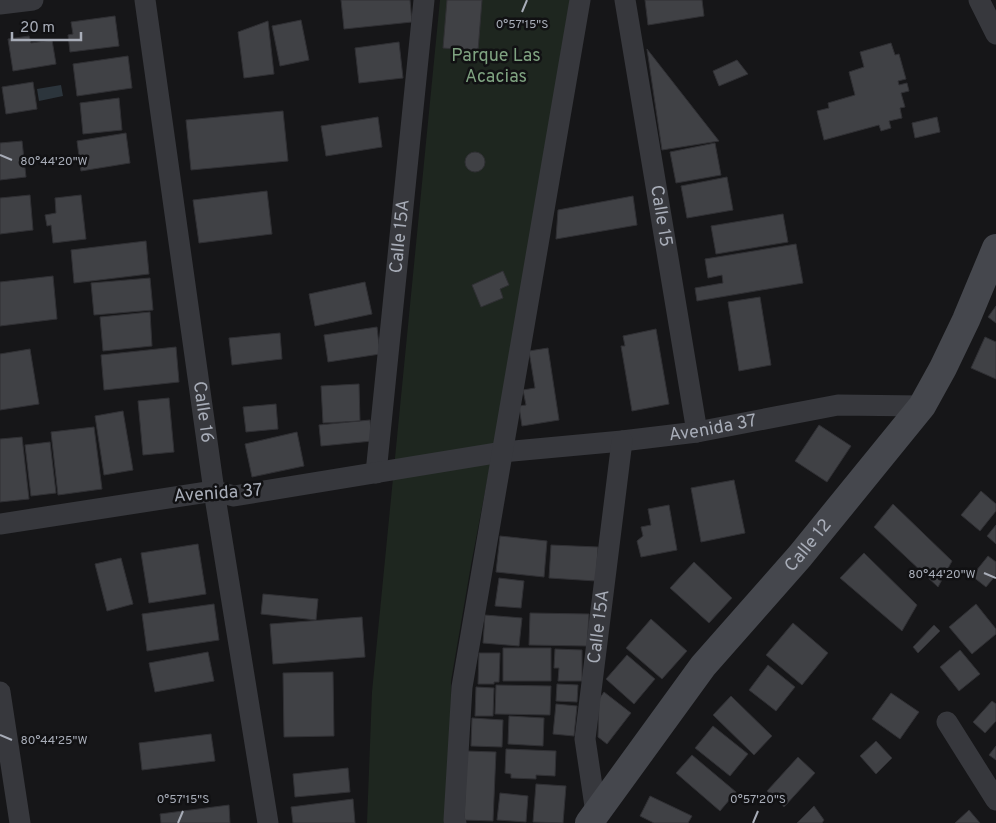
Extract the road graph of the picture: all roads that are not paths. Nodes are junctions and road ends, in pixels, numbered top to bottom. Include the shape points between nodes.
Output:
1 (33, 0) edge
2 (145, 0) edge
3 (424, 0) edge
4 (580, 0) edge
5 (625, 0) edge
6 (980, 0) edge
7 (0, 4) edge
8 (996, 34) edge
9 (996, 248) edge
10 (922, 406) junction
11 (697, 432) junction
12 (622, 441) junction
13 (502, 452) junction
14 (376, 473) junction
15 (214, 491) junction
16 (0, 524) edge
17 (0, 692) edge
18 (947, 722) dead end
19 (996, 800) edge
20 (593, 818) edge
21 (20, 823) edge
22 (268, 823) edge
23 (456, 823) edge

1 - 7 street
2 - 15 street, Calle 16
3 - 14 street, Calle 15A
4 - 13 street
5 - 11 street, Calle 15
6 - 8 street
9 - 10 main road, Calle 12 via 966,320
10 - 11 street, Avenida 37 via 838,405
10 - 20 main road, Calle 12 via 800,556 702,666
11 - 12 street, Avenida 37
12 - 13 street, Avenida 37
12 - 20 street, Calle 15A via 584,739
13 - 14 street, Avenida 37
13 - 23 street via 462,687
14 - 15 street, Avenida 37 via 234,496
15 - 16 street, Avenida 37
15 - 22 street, Calle 16
17 - 21 street
18 - 19 street

